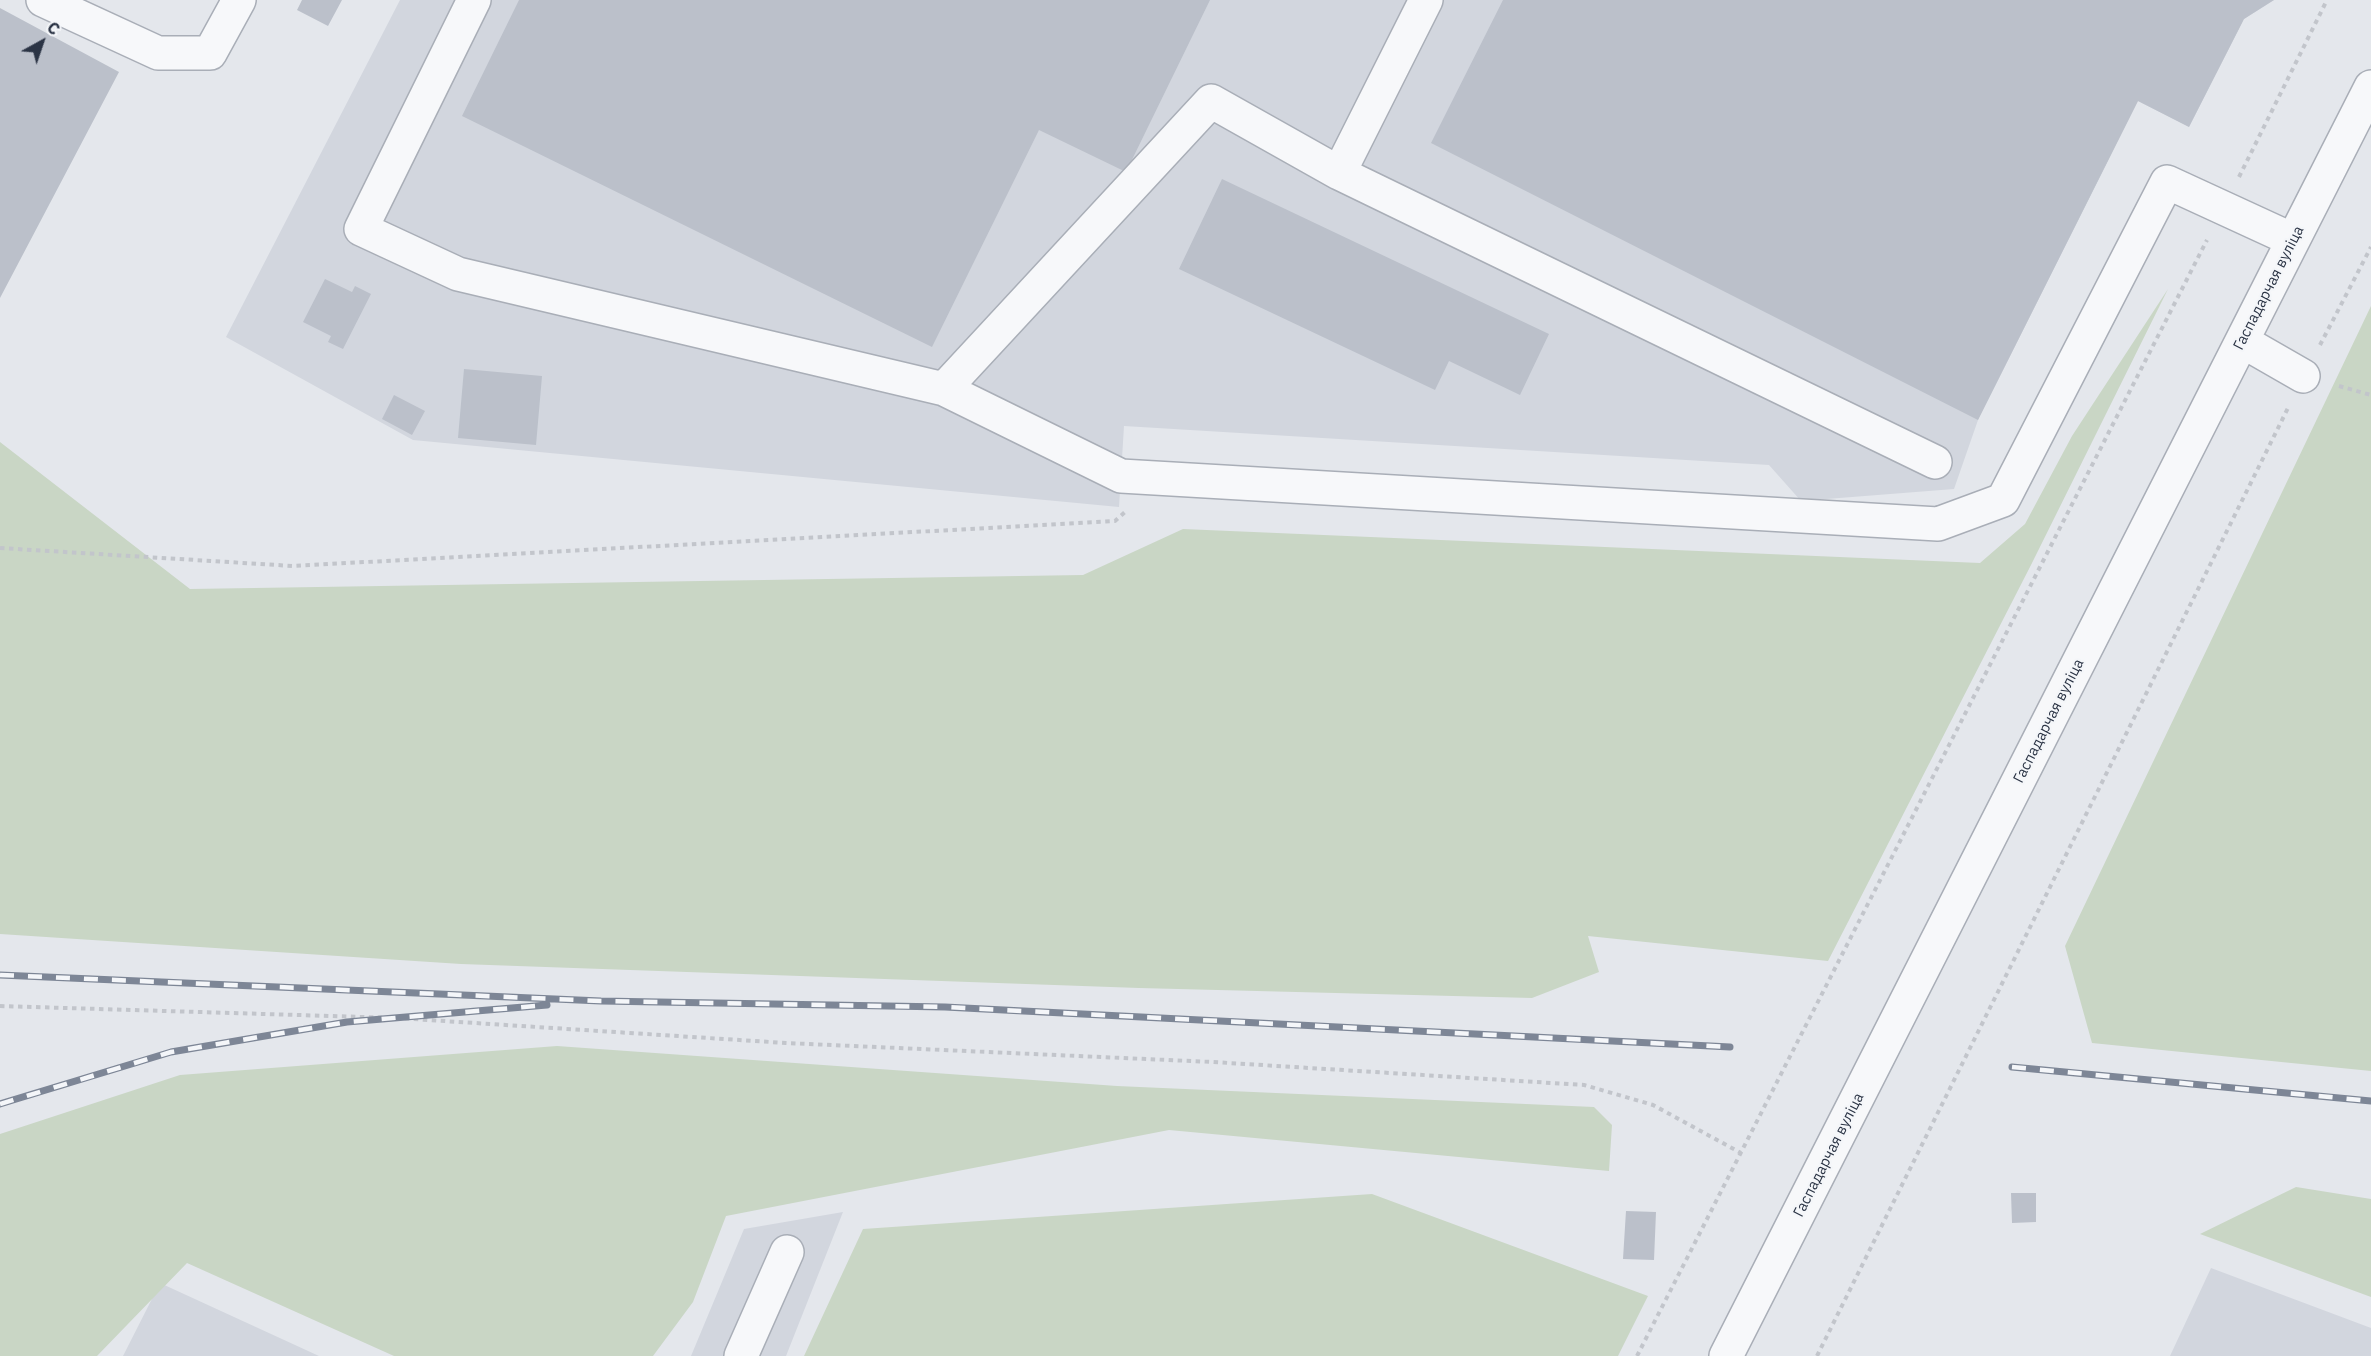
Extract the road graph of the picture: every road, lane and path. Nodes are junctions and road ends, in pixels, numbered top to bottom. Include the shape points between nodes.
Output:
1 (43, 0) edge
2 (239, 0) edge
3 (474, 0) edge
4 (1426, 0) edge
5 (2327, 0) edge
6 (2371, 87) edge
7 (1339, 173) junction
8 (2224, 208) junction
9 (2293, 240) junction
10 (2371, 247) edge
11 (2242, 341) junction
12 (2303, 376) junction
13 (944, 389) junction
14 (1935, 462) dead end
15 (1160, 479) junction
16 (0, 548) edge
17 (0, 1006) edge
18 (1741, 1153) junction
19 (787, 1252) dead end
20 (741, 1356) edge
21 (1637, 1356) edge
22 (1726, 1356) edge
23 (1816, 1356) edge

1 - 2 street via 158,53 210,53
3 - 13 street via 361,229 458,274
4 - 7 street
5 - 8 path
6 - 9 street, Гаспадарчая вуліца
7 - 13 street via 1211,101
7 - 14 street
8 - 9 street
8 - 15 street via 2168,182 2003,500 1938,524
8 - 18 path
9 - 11 street, Гаспадарчая вуліца
10 - 12 path
11 - 12 street
11 - 22 street, Гаспадарчая вуліца
12 - 23 path
13 - 15 street via 1121,476
15 - 16 path via 1115,521 293,566
17 - 18 path via 397,1018 786,1043 1213,1062 1584,1085 1653,1105
18 - 21 path
19 - 20 street

